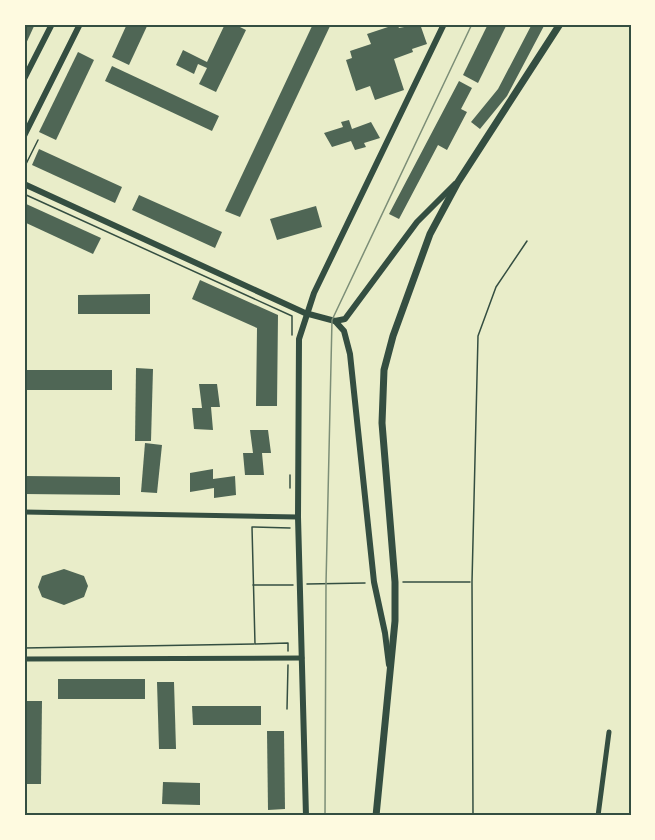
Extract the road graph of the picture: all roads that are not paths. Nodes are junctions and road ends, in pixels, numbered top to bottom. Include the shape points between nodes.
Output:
1 (52, 24) edge
2 (80, 24) edge
3 (444, 24) edge
4 (560, 24) edge
5 (24, 79) edge
6 (24, 136) edge
7 (458, 182) junction
8 (24, 184) edge
9 (305, 314) junction
10 (335, 321) junction
11 (24, 512) edge
12 (295, 517) junction
13 (303, 658) junction
14 (24, 659) edge
15 (391, 685) junction
16 (609, 732) dead end
17 (306, 816) edge
18 (376, 816) edge
19 (598, 816) edge

1 - 5 street
2 - 6 street
3 - 9 street
4 - 7 main road
7 - 10 street via 417,222 345,319
7 - 15 main road via 430,234 384,370 382,423 395,582
8 - 9 street
9 - 10 street
9 - 12 street via 299,339
10 - 15 street via 344,331 350,354 374,582
11 - 12 street
12 - 13 street
13 - 14 street
13 - 17 street
15 - 18 main road
16 - 19 street

